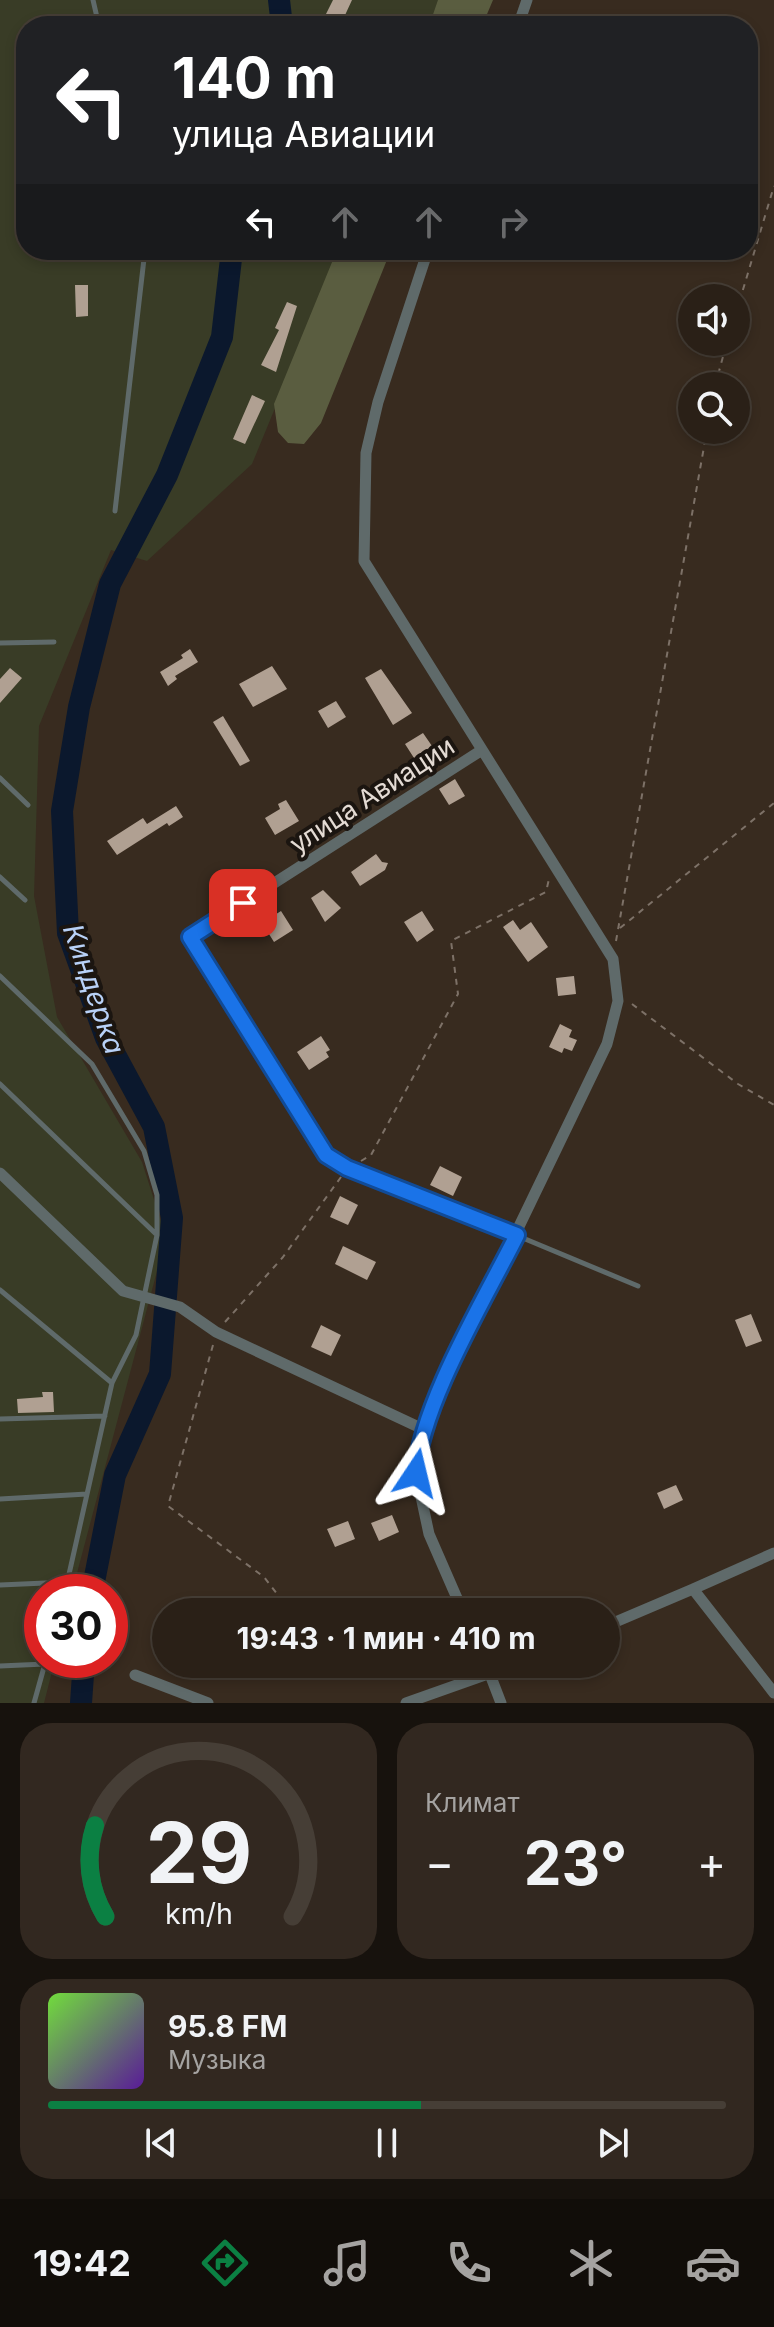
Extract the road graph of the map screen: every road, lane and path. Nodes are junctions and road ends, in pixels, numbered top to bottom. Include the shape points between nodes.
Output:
1 (774, 186) edge
2 (758, 239) edge
3 (144, 260) edge
4 (425, 260) edge
5 (752, 260) edge
6 (745, 284) edge
7 (705, 444) edge
8 (115, 511) dead end
9 (54, 642) dead end
10 (0, 643) edge
11 (482, 750) junction
12 (0, 778) edge
13 (774, 803) edge
14 (28, 805) dead end
15 (552, 862) junction
16 (0, 877) edge
17 (25, 900) dead end
18 (618, 929) junction
19 (613, 959) junction
20 (0, 976) edge
21 (617, 991) junction
22 (0, 1084) edge
23 (774, 1105) edge
24 (347, 1168) junction
25 (0, 1173) edge
26 (157, 1235) junction
27 (517, 1235) junction
28 (638, 1286) dead end
29 (0, 1290) edge
30 (150, 1300) junction
31 (216, 1332) junction
32 (112, 1383) junction
33 (105, 1416) junction
34 (0, 1419) edge
35 (425, 1430) junction
36 (87, 1494) junction
37 (0, 1499) edge
38 (774, 1553) edge
39 (70, 1574) edge
40 (24, 1584) edge
41 (0, 1585) edge
42 (693, 1589) junction
43 (280, 1598) edge
44 (457, 1598) edge
45 (620, 1620) edge
46 (24, 1664) edge
47 (0, 1666) edge
48 (135, 1675) dead end
49 (41, 1678) edge
50 (468, 1678) edge
51 (491, 1678) edge
52 (774, 1693) edge
53 (34, 1703) edge
54 (208, 1703) edge
55 (406, 1703) edge
56 (501, 1703) edge

1 - 2 path
3 - 8 lane
4 - 11 street via 366,453 364,561
5 - 6 path
7 - 18 path
9 - 10 lane
11 - 15 street
11 - 24 street, улица Авиации via 190,937 326,1155
12 - 14 lane
13 - 18 path
15 - 19 street
15 - 24 path via 546,892 451,941 458,994 371,1155
16 - 17 lane
18 - 19 path
19 - 21 street
20 - 26 lane via 92,1064 144,1151 157,1195
21 - 23 path via 738,1084
21 - 27 street via 607,1044
22 - 26 lane
24 - 27 street, улица Авиации
24 - 31 path via 283,1257
25 - 30 street via 123,1291
26 - 30 lane
27 - 28 lane
27 - 35 street
29 - 32 lane
30 - 31 street via 180,1307
30 - 32 lane
31 - 35 street
31 - 43 path via 168,1506 264,1577
32 - 33 lane
33 - 34 lane
33 - 36 lane
35 - 44 street via 416,1473 429,1534
36 - 37 lane
36 - 39 lane
38 - 42 street
40 - 41 lane
42 - 45 street
42 - 52 street
46 - 47 lane
48 - 54 street
49 - 53 lane
50 - 55 street
51 - 56 street

